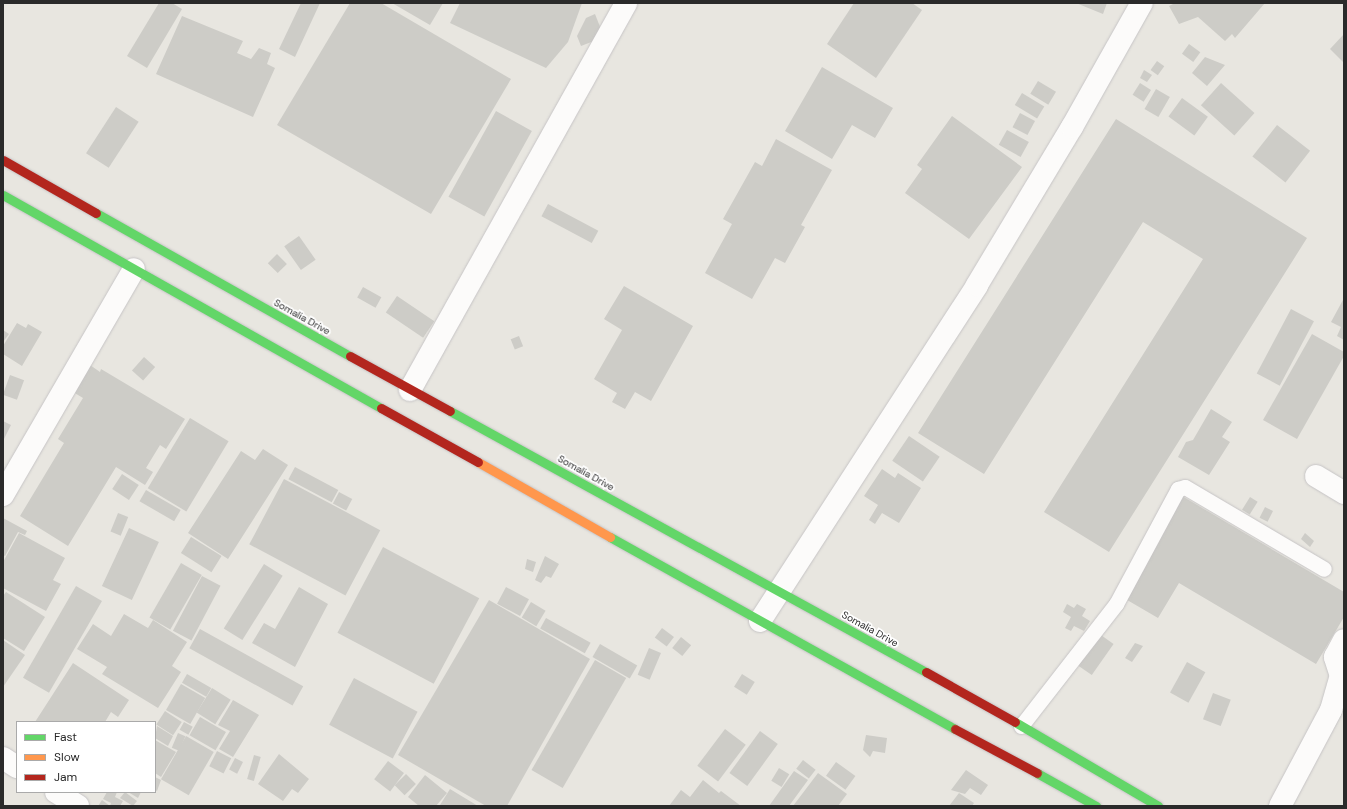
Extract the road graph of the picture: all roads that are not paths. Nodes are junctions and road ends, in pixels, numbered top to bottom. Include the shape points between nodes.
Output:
1 (626, 3) edge
2 (1142, 3) edge
3 (3, 160) edge
4 (3, 195) edge
5 (134, 269) junction
6 (410, 390) junction
7 (1316, 476) dead end
8 (1344, 493) edge
9 (3, 495) edge
10 (1324, 569) dead end
11 (779, 592) junction
12 (760, 621) junction
13 (1344, 640) edge
14 (1021, 726) junction
15 (3, 758) edge
16 (16, 766) edge
17 (58, 793) edge
18 (78, 806) edge
19 (1096, 806) edge
20 (1158, 806) edge
21 (1280, 806) edge

1 - 6 street
2 - 11 street via 1072,127 977,285
3 - 6 main road, Somalia Drive
4 - 5 main road
5 - 9 street
5 - 12 main road
6 - 11 main road, Somalia Drive
7 - 8 street
10 - 14 lane via 1185,487 1178,489 1116,604
11 - 12 street
11 - 14 main road, Somalia Drive
12 - 19 main road
13 - 21 street via 1335,657 1341,676 1331,710
14 - 20 main road, Somalia Drive
15 - 16 street
17 - 18 street

